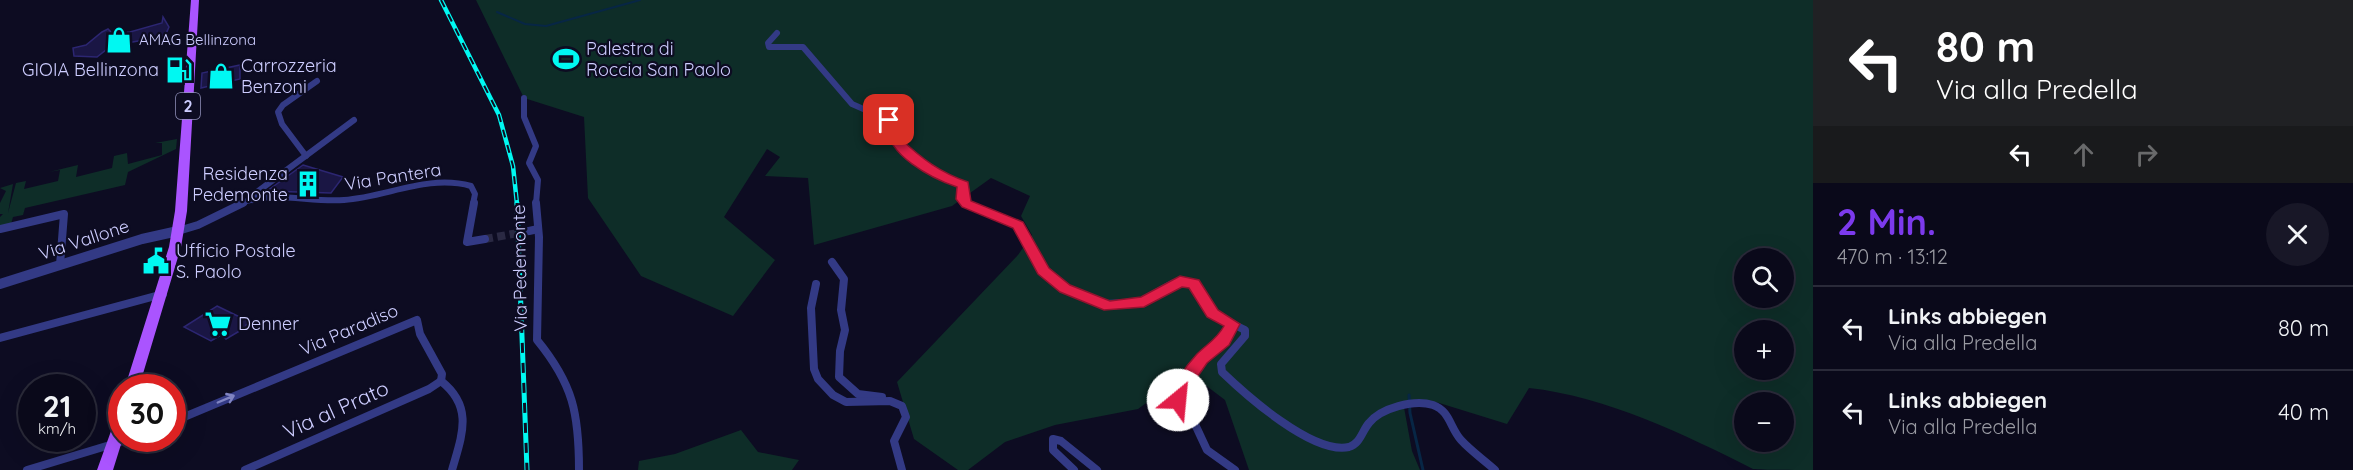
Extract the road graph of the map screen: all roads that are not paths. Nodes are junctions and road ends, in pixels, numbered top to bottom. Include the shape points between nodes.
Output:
1 (195, 0) edge
2 (777, 33) dead end
3 (318, 81) dead end
4 (524, 98) dead end
5 (354, 120) dead end
6 (306, 156) junction
7 (252, 200) junction
8 (0, 229) edge
9 (178, 231) junction
10 (485, 239) tunnel mouth
11 (832, 262) dead end
12 (60, 265) junction
13 (0, 284) edge
14 (816, 284) dead end
15 (163, 294) junction
16 (1232, 324) junction
17 (0, 338) edge
18 (136, 374) edge
19 (441, 381) junction
20 (898, 403) junction
21 (186, 416) edge
22 (108, 446) edge
23 (111, 452) edge
24 (27, 470) edge
25 (105, 470) edge
26 (245, 470) edge
27 (452, 470) edge
28 (579, 470) edge
29 (902, 470) edge
30 (1074, 470) edge
31 (1096, 470) edge
32 (1235, 470) edge
33 (1496, 470) edge

1 - 9 main road, 2
2 - 16 street via 769,47 803,47 852,104 893,122 894,138 917,160 939,176 962,184 964,202 1018,225 1043,271 1057,284 1109,306 1144,302 1174,283 1188,281 1196,286 1212,314
3 - 6 street via 286,102 278,112 282,124
4 - 28 street, Via Pedemonte via 524,117 536,146 529,163 538,180 533,230 537,340 567,382 579,430
5 - 6 street
6 - 7 street via 255,193
7 - 9 street, Via Pantera
7 - 10 street, Via Pantera via 344,200 424,184 465,183 475,194 467,242
8 - 12 street via 64,214
9 - 12 street, Via Vallone
9 - 15 main road, 2
11 - 20 street via 844,279 841,310 845,330 839,378 861,397 891,396
12 - 13 street, Via Vallone
14 - 20 street via 809,317 818,382 847,403
15 - 17 street
15 - 18 main road, 2
16 - 32 street via 1224,341 1202,359 1177,397 1207,450
16 - 33 street via 1244,327 1245,333 1221,364 1222,372 1270,411 1319,443 1348,448 1358,442 1368,423 1383,412 1397,407 1433,405 1448,416 1459,438
21 -> 19 street, Via Paradiso via 417,320 420,334 442,374
19 - 26 street, Via al Prato
19 - 27 street, Via Paradiso via 458,395 463,407
20 - 29 street via 906,414 894,436
22 - 24 street
23 - 25 main road
30 - 31 street via 1053,450 1053,440 1061,441

